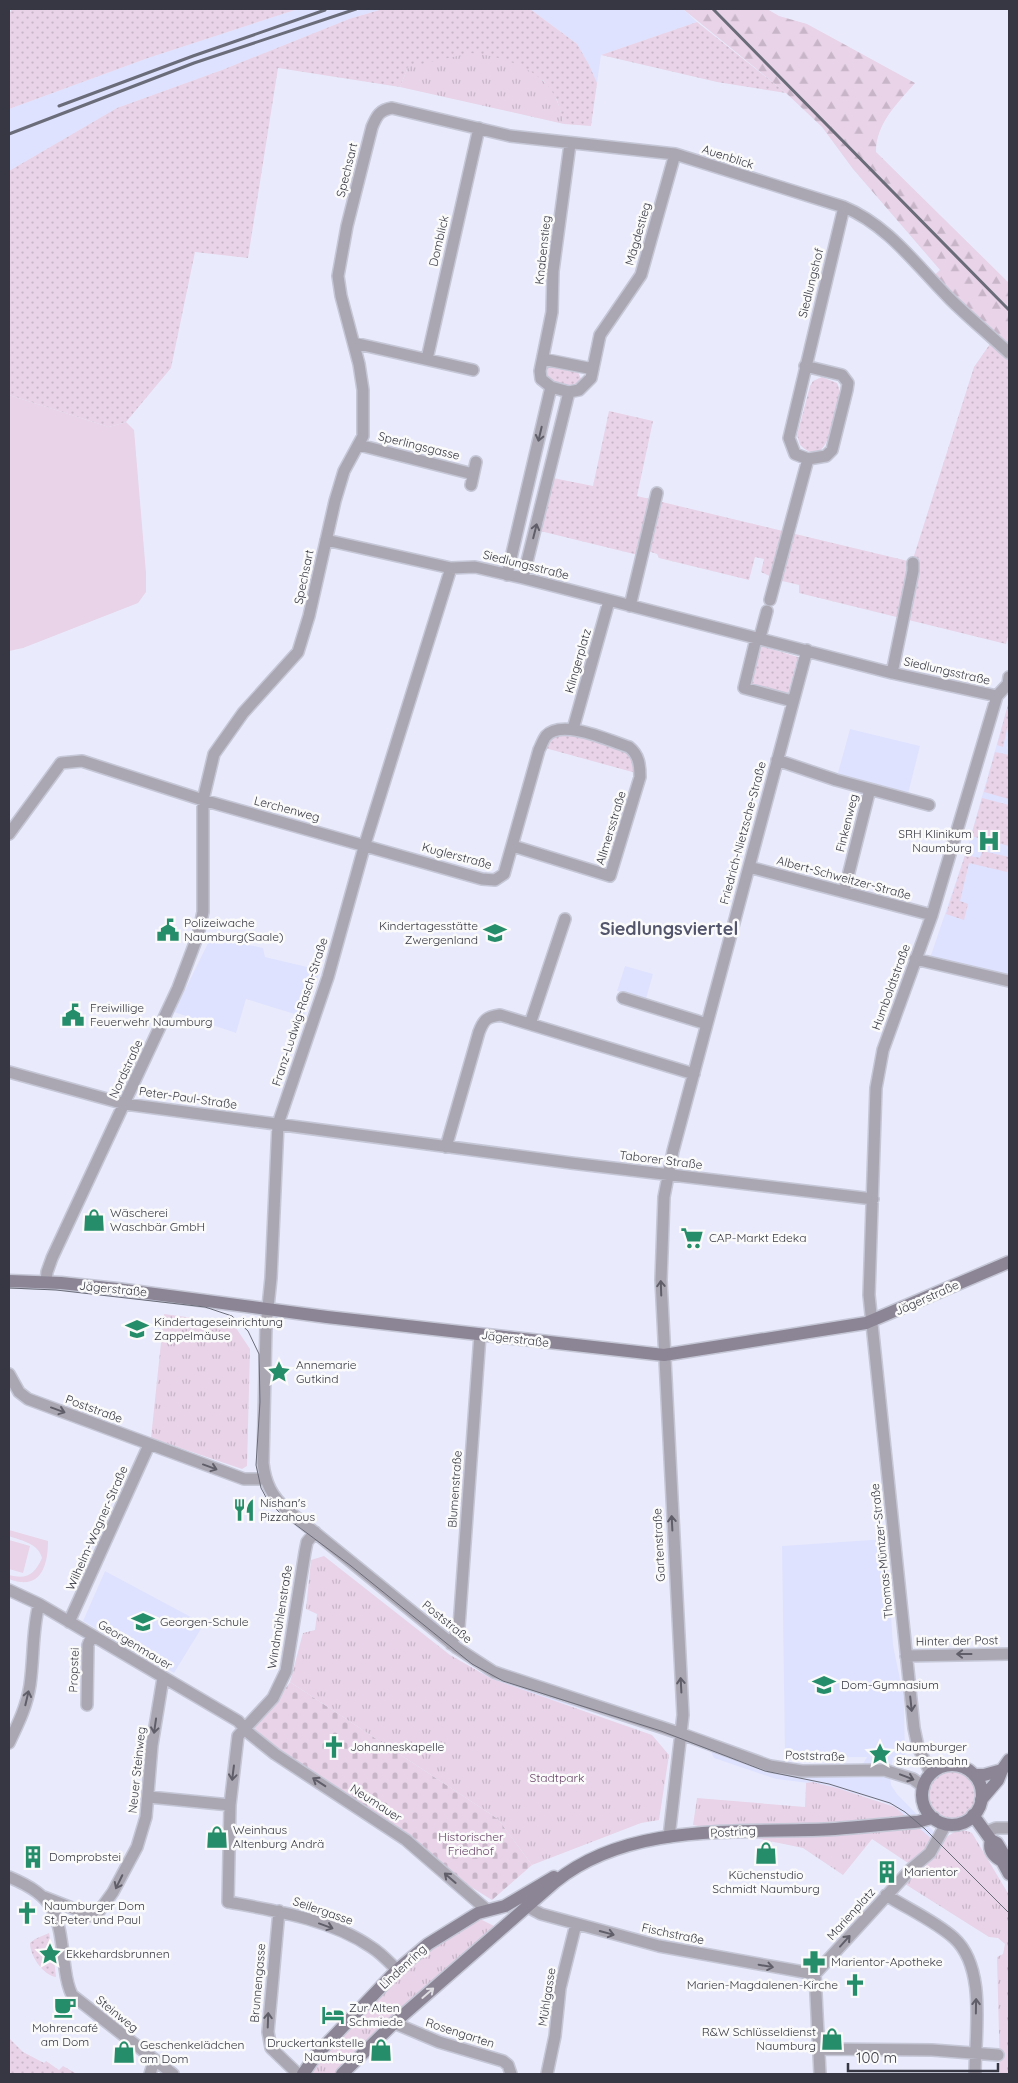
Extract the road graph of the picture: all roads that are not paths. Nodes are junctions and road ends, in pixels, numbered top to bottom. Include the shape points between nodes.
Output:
1 (384, 109) joint
2 (479, 128) junction
3 (570, 144) junction
4 (675, 154) junction
5 (844, 207) junction
6 (354, 343) junction
7 (1009, 353) edge
8 (543, 359) junction
9 (426, 360) junction
10 (805, 366) junction
11 (474, 370) dead end
12 (593, 370) junction
13 (551, 387) junction
14 (568, 392) junction
15 (359, 445) junction
16 (808, 460) junction
17 (471, 485) dead end
18 (657, 493) dead end
19 (326, 540) junction
20 (913, 562) dead end
21 (450, 568) junction
22 (507, 574) junction
23 (523, 578) junction
24 (609, 601) junction
25 (630, 606) junction
26 (760, 637) junction
27 (807, 650) junction
28 (892, 673) junction
29 (1009, 676) edge
30 (997, 696) junction
31 (792, 701) junction
32 (573, 729) junction
33 (777, 760) junction
34 (870, 789) junction
35 (203, 800) junction
36 (929, 805) dead end
37 (9, 834) edge
38 (365, 844) junction
39 (513, 846) junction
40 (749, 867) junction
41 (844, 892) junction
42 (932, 916) junction
43 (565, 919) dead end
44 (915, 959) junction
45 (1009, 982) edge
46 (623, 998) dead end
47 (530, 1024) junction
48 (707, 1024) junction
49 (9, 1072) edge
50 (694, 1074) junction
51 (125, 1104) junction
52 (278, 1124) junction
53 (446, 1146) junction
54 (667, 1175) junction
55 (873, 1199) junction
56 (1009, 1262) edge
57 (9, 1282) edge
58 (46, 1282) junction
59 (268, 1309) junction
60 (872, 1321) junction
61 (480, 1335) junction
62 (664, 1355) junction
63 (9, 1374) edge
64 (150, 1445) junction
65 (265, 1479) junction
66 (315, 1532) junction
67 (9, 1590) edge
68 (39, 1604) junction
69 (69, 1622) junction
70 (92, 1635) junction
71 (451, 1644) junction
72 (1009, 1654) edge
73 (906, 1656) junction
74 (163, 1678) junction
75 (87, 1705) dead end
76 (245, 1727) junction
77 (682, 1734) junction
78 (9, 1743) edge
79 (1006, 1765) edge
80 (931, 1774) junction
81 (974, 1775) junction
82 (924, 1787) junction
83 (149, 1796) junction
84 (981, 1800) junction
85 (923, 1802) junction
86 (230, 1805) junction
87 (973, 1815) junction
88 (934, 1818) junction
89 (903, 1822) junction
90 (946, 1824) junction
91 (1009, 1828) edge
92 (988, 1836) junction
93 (669, 1837) junction
94 (569, 1872) joint
95 (1009, 1874) edge
96 (9, 1876) edge
97 (886, 1895) junction
98 (44, 1897) junction
99 (526, 1901) junction
100 (228, 1902) joint
101 (500, 1907) junction
102 (487, 1910) junction
103 (279, 1911) junction
104 (510, 1922) junction
105 (576, 1924) junction
106 (397, 1970) junction
107 (815, 1974) junction
108 (394, 2023) junction
109 (818, 2048) junction
110 (975, 2054) junction
111 (998, 2055) dead end
112 (154, 2061) junction
113 (150, 2074) edge
114 (173, 2074) edge
115 (298, 2074) edge
116 (303, 2074) edge
117 (342, 2074) edge
118 (510, 2074) edge
119 (547, 2074) edge
120 (820, 2074) edge
121 (975, 2074) edge

1 - 2 street, Auenblick via 410,111
1 - 6 street, Spechsart via 372,127 338,276 340,296
2 - 3 street, Auenblick via 510,136
2 - 9 street, Domblick
3 - 4 street, Auenblick
3 - 8 street, Knabenstieg via 553,271 552,312
4 - 5 street, Auenblick
4 - 12 street, Mägdestieg via 641,276 600,335
5 - 7 street, Auenblick via 880,227 951,300
5 - 10 street, Siedlungshof
6 - 9 street
6 - 15 street, Spechsart via 363,390 363,436
8 - 12 street
8 - 13 street via 541,379
9 - 11 street
10 - 16 street, Siedlungshof via 789,438 795,454
10 - 16 street via 842,375 848,382 832,450 826,456
12 - 14 street, Mägdestieg via 586,385
13 - 14 street
13 -> 22 street
23 -> 14 street
15 - 17 street, Sperlingsgasse via 475,468
15 - 19 street, Spechsart via 344,471
16 - 26 street
18 - 25 street
19 - 21 street, Siedlungsstraße
19 - 35 street, Spechsart via 298,652 226,734 214,754
20 - 28 street, Siedlungsstraße
21 - 22 street, Siedlungsstraße via 475,567
21 - 38 street, Franz-Ludwig-Rasch-Straße
22 - 23 street, Siedlungsstraße
23 - 24 street, Siedlungsstraße
24 - 25 street, Siedlungsstraße
24 - 32 street, Klingerplatz
25 - 26 street, Siedlungsstraße
26 - 27 street, Siedlungsstraße
26 - 31 street via 755,643 744,688
27 - 28 street, Siedlungsstraße
27 - 31 street, Friedrich-Nietzsche-Straße
28 - 30 street, Siedlungsstraße
29 - 30 street, Humboldtstraße via 1008,684
30 - 42 street, Humboldtstraße
31 - 33 street, Friedrich-Nietzsche-Straße
32 - 39 street, Kuglerstraße via 554,730 546,736 539,750
32 - 39 street, Allmersstraße via 636,752 640,777 610,876
33 - 34 street, Finkenweg
33 - 40 street, Friedrich-Nietzsche-Straße
34 - 36 street, Finkenweg
34 - 41 street, Finkenweg
35 - 37 street via 82,761 61,762
35 - 38 street, Lerchenweg
35 - 51 street, Nordstraße via 203,912 198,935 178,988
38 - 39 street, Kuglerstraße via 482,879 495,880 504,874
38 - 52 street, Franz-Ludwig-Rasch-Straße via 328,977
40 - 41 street, Albert-Schweitzer-Straße
40 - 48 street, Friedrich-Nietzsche-Straße
41 - 42 street, Albert-Schweitzer-Straße
42 - 44 street, Humboldtstraße
43 - 47 street
44 - 45 street
44 - 55 street, Humboldtstraße via 887,1038 878,1076
46 - 48 street
47 - 50 street
47 - 53 street via 500,1015 484,1019
48 - 50 street, Friedrich-Nietzsche-Straße
49 - 51 street, Peter-Paul-Straße
50 - 54 street, Friedrich-Nietzsche-Straße
51 - 52 street, Peter-Paul-Straße
51 - 58 street, Nordstraße via 52,1258
52 - 53 street, Taborer Straße
52 - 59 street, Franz-Ludwig-Rasch-Straße
53 - 54 street, Taborer Straße
54 - 55 street, Taborer Straße
62 -> 54 street, Friedrich-Nietzsche-Straße via 661,1271
55 - 60 street, Humboldtstraße via 869,1295
56 - 60 main road, Jägerstraße
57 - 58 main road, Jägerstraße
58 - 59 main road, Jägerstraße
59 - 61 main road, Jägerstraße
59 - 65 street, Franz-Ludwig-Rasch-Straße
60 - 62 main road, Jägerstraße
60 - 73 street, Thomas-Müntzer-Straße
61 - 62 main road, Jägerstraße
61 - 71 street, Blumenstraße via 459,1627
77 -> 62 street, Gartenstraße
63 -> 64 street, Poststraße via 28,1399
64 -> 65 street, Poststraße via 244,1480
64 - 69 street, Wilhelm-Wagner-Straße
65 - 66 street, Poststraße via 276,1500
66 - 71 street, Poststraße
66 - 76 street, Windmühlenstraße via 304,1552 286,1672 273,1698
67 - 68 street, Georgenmauer
68 - 69 street, Georgenmauer
78 -> 68 street via 24,1712 30,1687 33,1633
69 - 70 street, Georgenmauer
70 - 74 street, Georgenmauer
70 - 75 street, Propstei via 88,1645
71 - 77 street, Poststraße via 501,1675
72 -> 73 street, Hinter der Post
73 -> 80 street, Thomas-Müntzer-Straße via 915,1738
74 - 76 street, Georgenmauer
74 -> 83 street, Neuer Steinweg via 152,1745
76 -> 86 street, Windmühlenstraße via 238,1736
102 -> 76 street, Neumauer via 406,1840 275,1754
77 -> 82 street, Poststraße via 783,1769 888,1771 913,1779
77 - 93 street, Gartenstraße
79 - 81 main road via 984,1775
79 - 84 main road
80 - 81 main road via 954,1765
80 - 82 main road
81 - 84 main road via 981,1788
82 - 85 main road
83 - 86 street
83 -> 98 street, Neuer Steinweg via 137,1847 95,1918
84 - 87 main road
85 - 88 main road
85 - 89 main road via 919,1810
86 - 100 street, Windmühlenstraße
87 - 90 main road via 962,1823
87 - 92 main road
88 - 89 main road, Postring
88 - 90 main road
89 - 93 main road, Postring
90 - 97 street, Marienplatz via 931,1851
91 - 92 street via 996,1828
92 - 95 main road via 1003,1853 1002,1861
93 - 94 main road, Postring via 623,1848
94 - 99 main road, Lindenring via 548,1880
96 - 98 street
107 -> 97 street, Marienplatz
110 -> 97 street via 976,1979 964,1949 954,1938
98 - 112 street, Steinweg via 55,1909 67,1984 72,1995
99 - 101 main road, Lindenring
99 - 104 main road, Lindenring
99 - 105 street, Fischstraße via 537,1913
100 - 103 street, Seilergasse
101 - 102 main road, Lindenring
101 - 104 main road via 509,1912
102 - 106 main road, Lindenring via 428,1944
103 -> 106 street, Seilergasse via 352,1935 373,1948
115 -> 103 street, Brunnengasse via 271,2048 268,2032
108 -> 104 main road, Lindenring
105 -> 107 street, Fischstraße via 659,1946
105 - 119 street, Mühlgasse via 560,1988
106 - 116 main road, Lindenring via 316,2055
107 - 109 street
108 - 117 main road, Lindenring
108 - 118 street, Rosengarten via 439,2042 503,2061 508,2065
109 - 110 street
109 - 120 street
110 - 111 street
110 - 121 street
112 - 113 street
112 - 114 street, Steinweg

